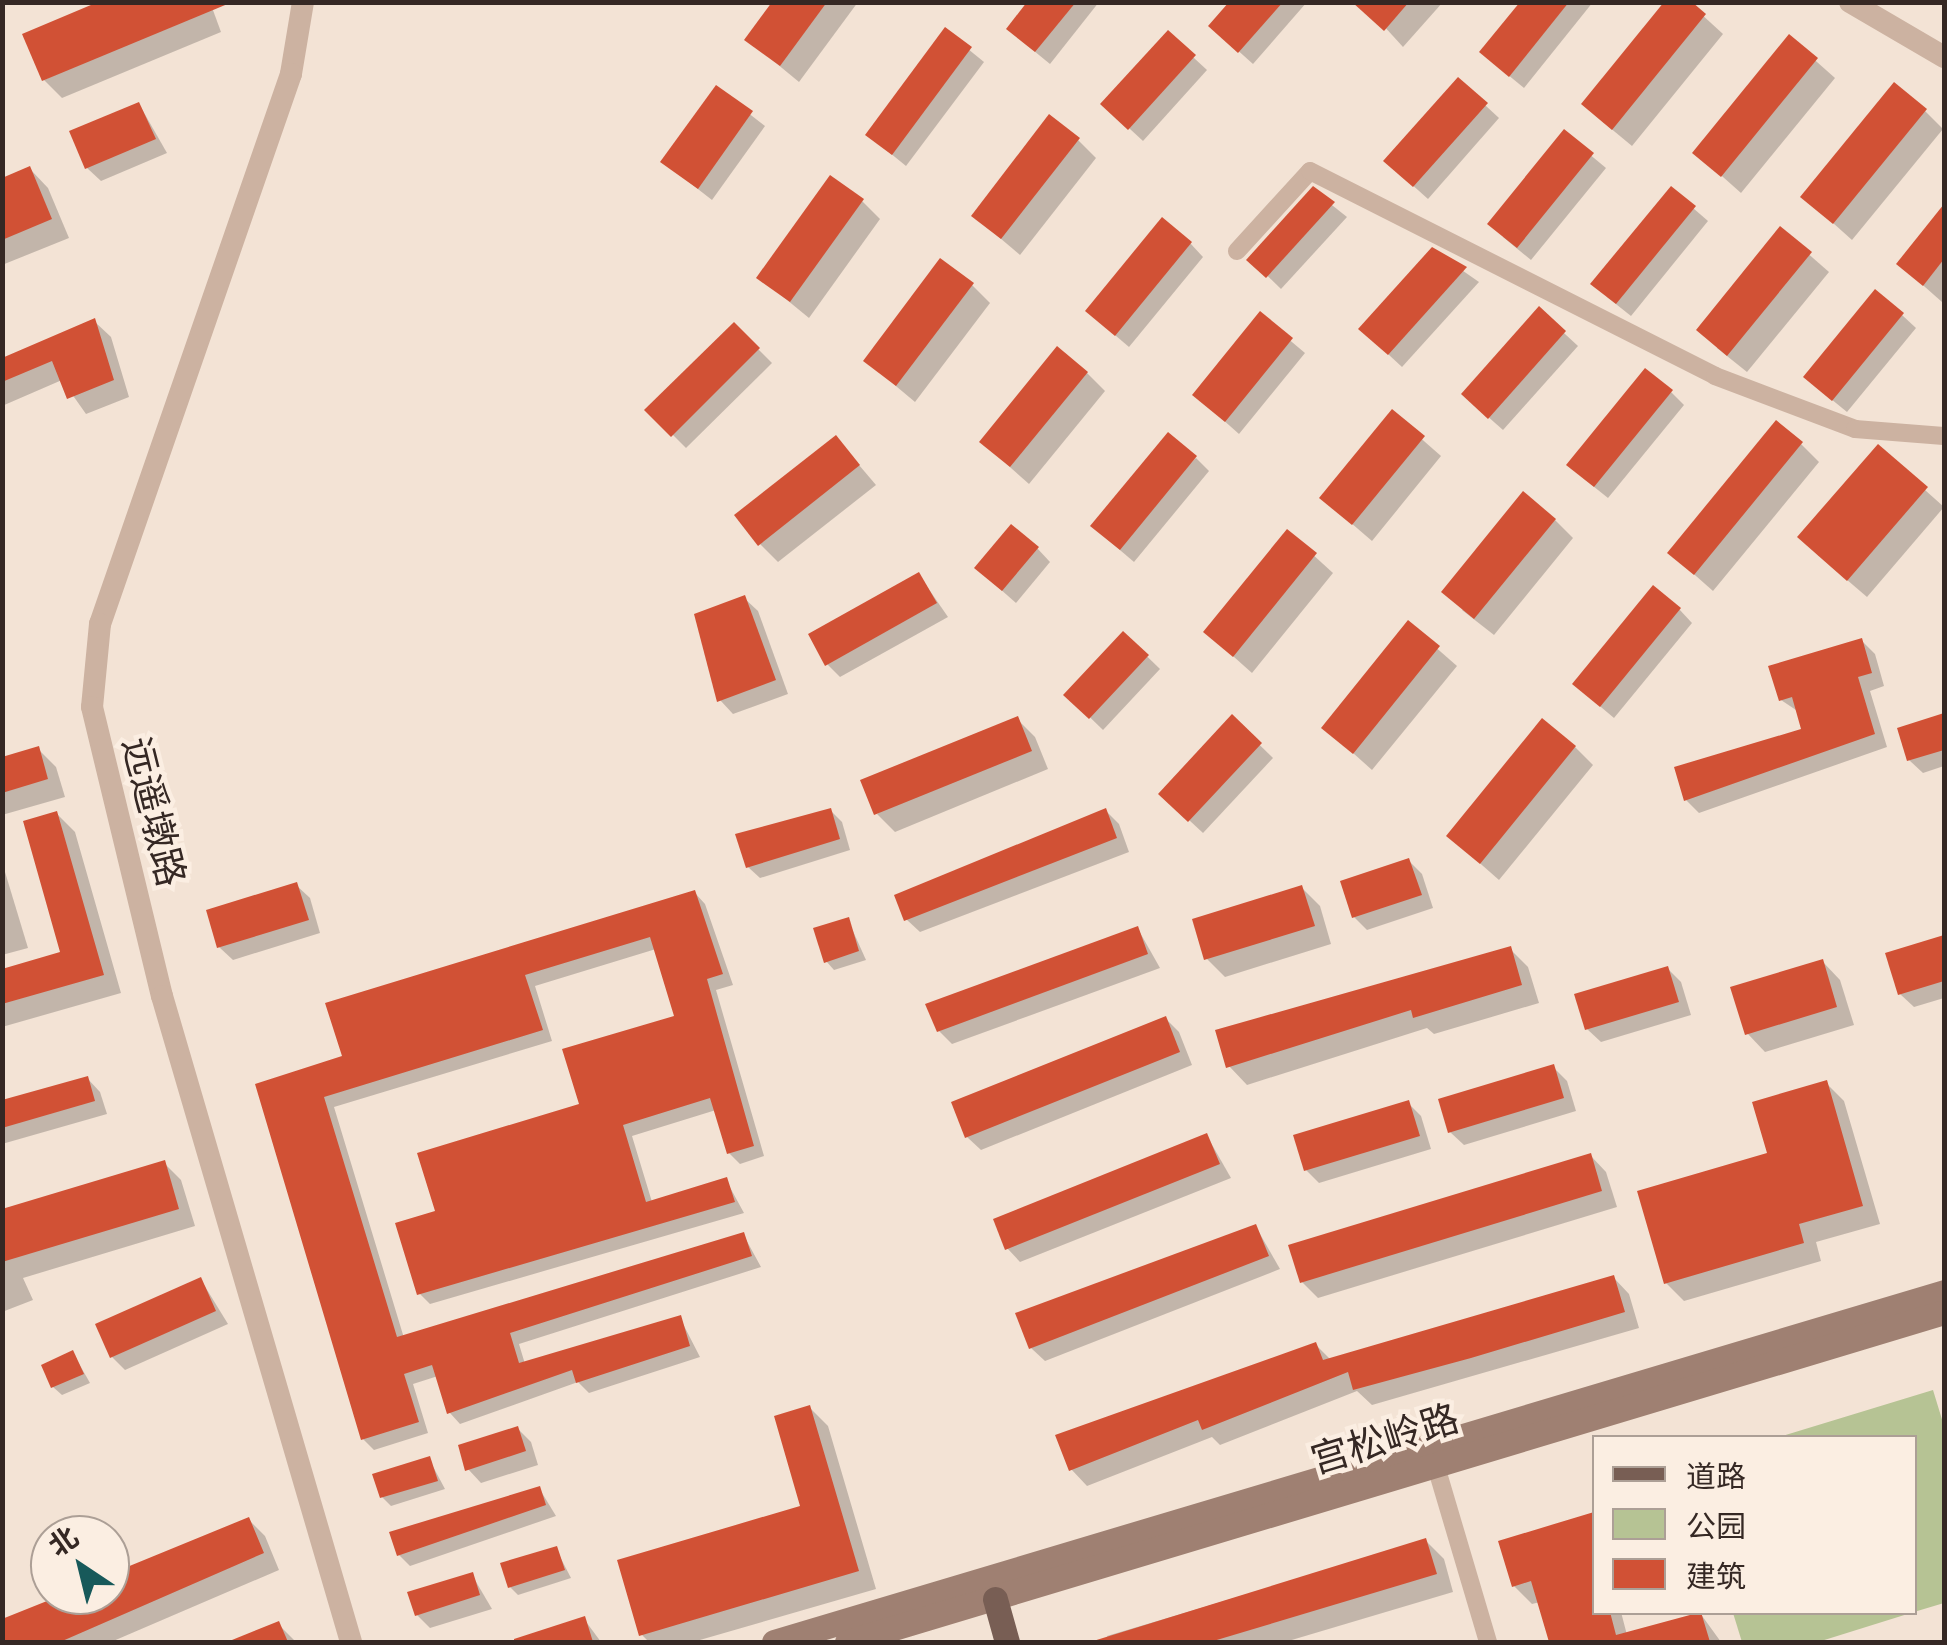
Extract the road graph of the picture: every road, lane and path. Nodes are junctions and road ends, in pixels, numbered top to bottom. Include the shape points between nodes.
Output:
1 (304, 2) edge
2 (1850, 2) edge
3 (1944, 57) edge
4 (1237, 251) dead end
5 (1944, 436) edge
6 (1944, 1292) edge
7 (1944, 1312) edge
8 (1436, 1463) junction
9 (994, 1598) junction
10 (903, 1635) edge
11 (351, 1642) edge
12 (774, 1642) edge
13 (847, 1642) edge
14 (1007, 1642) edge
15 (1488, 1642) edge

1 - 11 street, 远遥墩路 via 291,74 100,624 92,707 162,996
2 - 3 street
4 - 5 street via 1310,171 1715,376 1855,429
6 - 12 main road
7 - 8 main road, 宫松岭路
8 - 9 main road, 宫松岭路
8 - 15 street
9 - 10 main road, 宫松岭路
9 - 14 main road
10 - 13 main road, 宫松岭路

